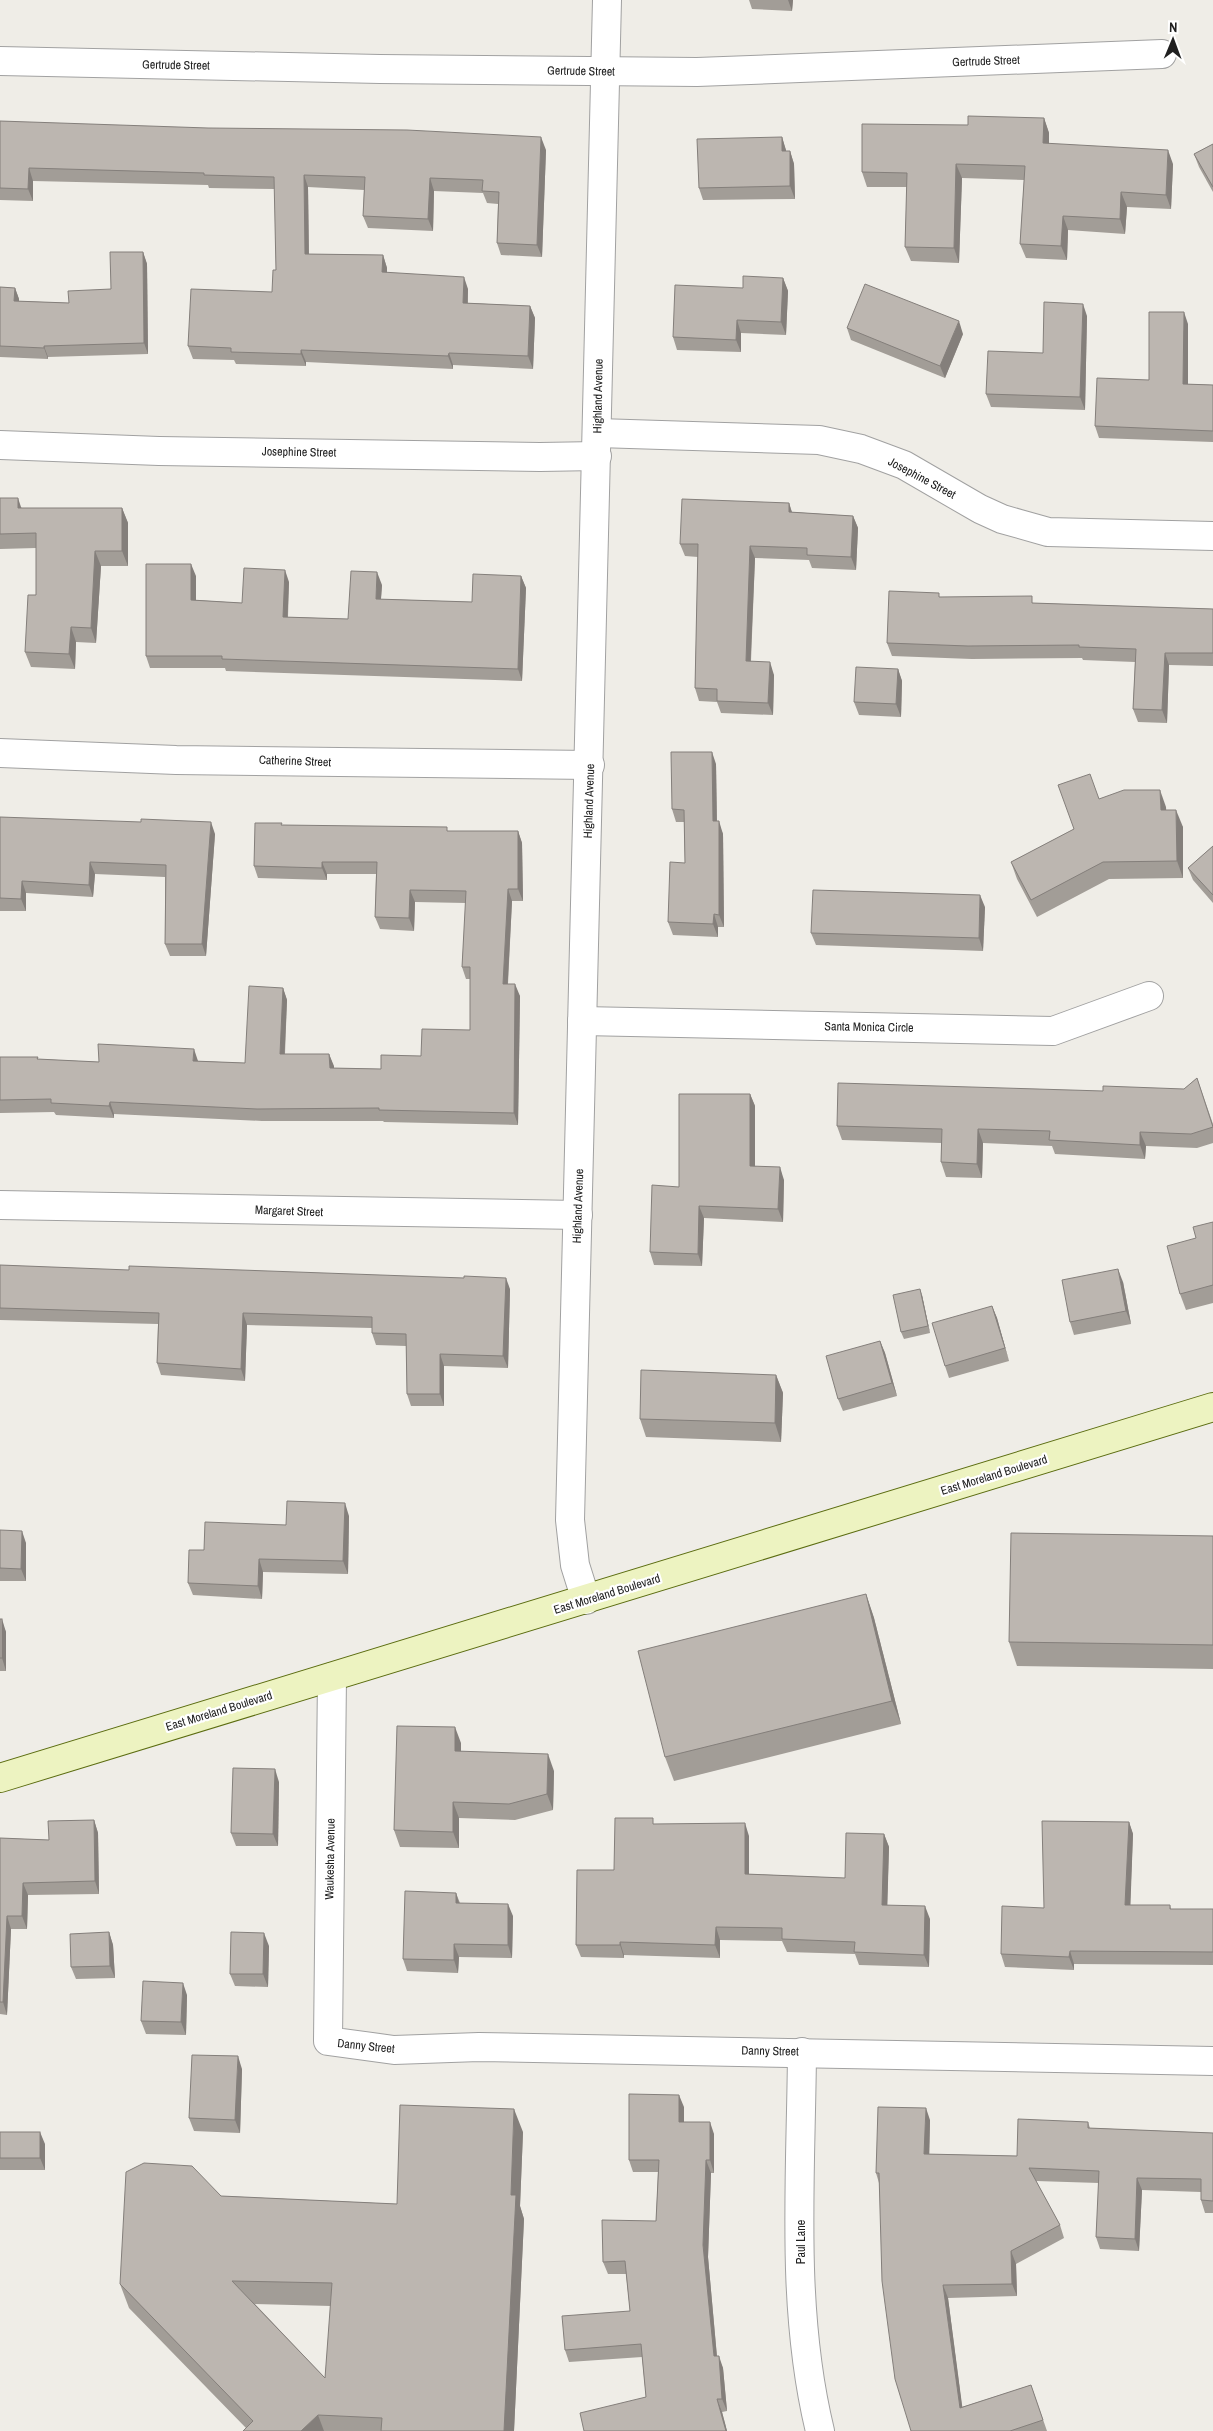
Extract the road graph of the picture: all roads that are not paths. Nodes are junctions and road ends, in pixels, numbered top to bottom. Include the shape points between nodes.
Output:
1 (607, 0) edge
2 (1162, 54) dead end
3 (0, 60) edge
4 (606, 72) junction
5 (597, 444) junction
6 (0, 445) edge
7 (1213, 536) edge
8 (0, 754) edge
9 (590, 766) junction
10 (1149, 996) dead end
11 (582, 1021) junction
12 (0, 1206) edge
13 (578, 1215) junction
14 (1213, 1407) edge
15 (586, 1600) junction
16 (332, 1677) junction
17 (0, 1778) edge
18 (328, 2041) joint
19 (802, 2052) junction
20 (1213, 2061) edge
21 (820, 2431) edge

1 - 4 street, Highland Avenue
2 - 4 street, Gertrude Street via 697,72
3 - 4 street, Gertrude Street
4 - 5 street, Highland Avenue
5 - 6 street, Josephine Street via 540,457
5 - 7 street, Josephine Street via 819,440 861,449 904,465 980,509 1027,527 1048,532
5 - 9 street, Highland Avenue
8 - 9 street, Catherine Street
9 - 11 street, Highland Avenue
10 - 11 street, Santa Monica Circle via 1053,1031
11 - 13 street, Highland Avenue
12 - 13 street, Margaret Street
13 - 15 street, Highland Avenue via 570,1520 575,1565
14 - 15 main road, East Moreland Boulevard
15 - 16 main road, East Moreland Boulevard
16 - 17 main road, East Moreland Boulevard
16 - 18 street, Waukesha Avenue
18 - 19 street, Danny Street via 394,2050 479,2047
19 - 20 street, Danny Street
19 - 21 street, Paul Lane via 800,2296 811,2393

